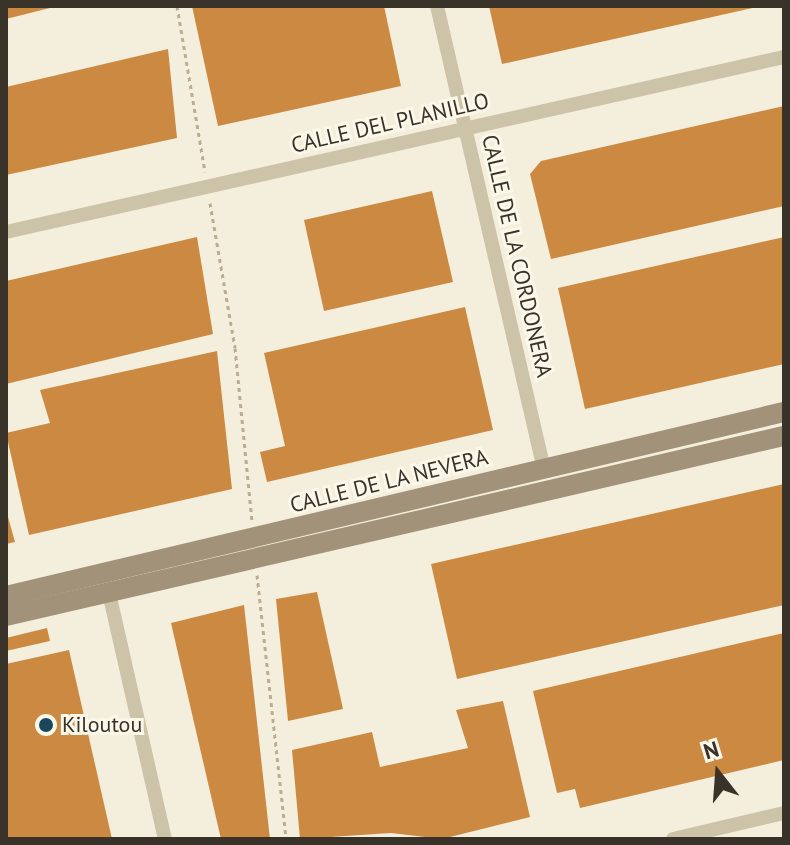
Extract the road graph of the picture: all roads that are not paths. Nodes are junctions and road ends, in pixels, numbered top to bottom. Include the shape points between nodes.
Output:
1 (437, 6) edge
2 (784, 57) edge
3 (465, 129) junction
4 (6, 232) edge
5 (784, 412) edge
6 (784, 436) edge
7 (544, 468) junction
8 (254, 549) junction
9 (109, 593) junction
10 (6, 596) edge
11 (6, 616) edge
12 (784, 813) edge
13 (165, 839) edge
14 (673, 839) edge

1 - 3 street, CALLE DE LA CORDONERA
2 - 3 street, CALLE DEL PLANILLO
3 - 4 street, CALLE DEL PLANILLO
3 - 7 street, CALLE DE LA CORDONERA
5 - 7 main road, CALLE DE LA NEVERA
6 - 8 main road, CALLE DE LA NEVERA
7 - 8 main road, CALLE DE LA NEVERA
8 - 9 main road, CALLE DE LA NEVERA
8 - 10 main road, CALLE DE LA NEVERA
9 - 11 main road, CALLE DE LA NEVERA
9 - 13 street
12 - 14 street

